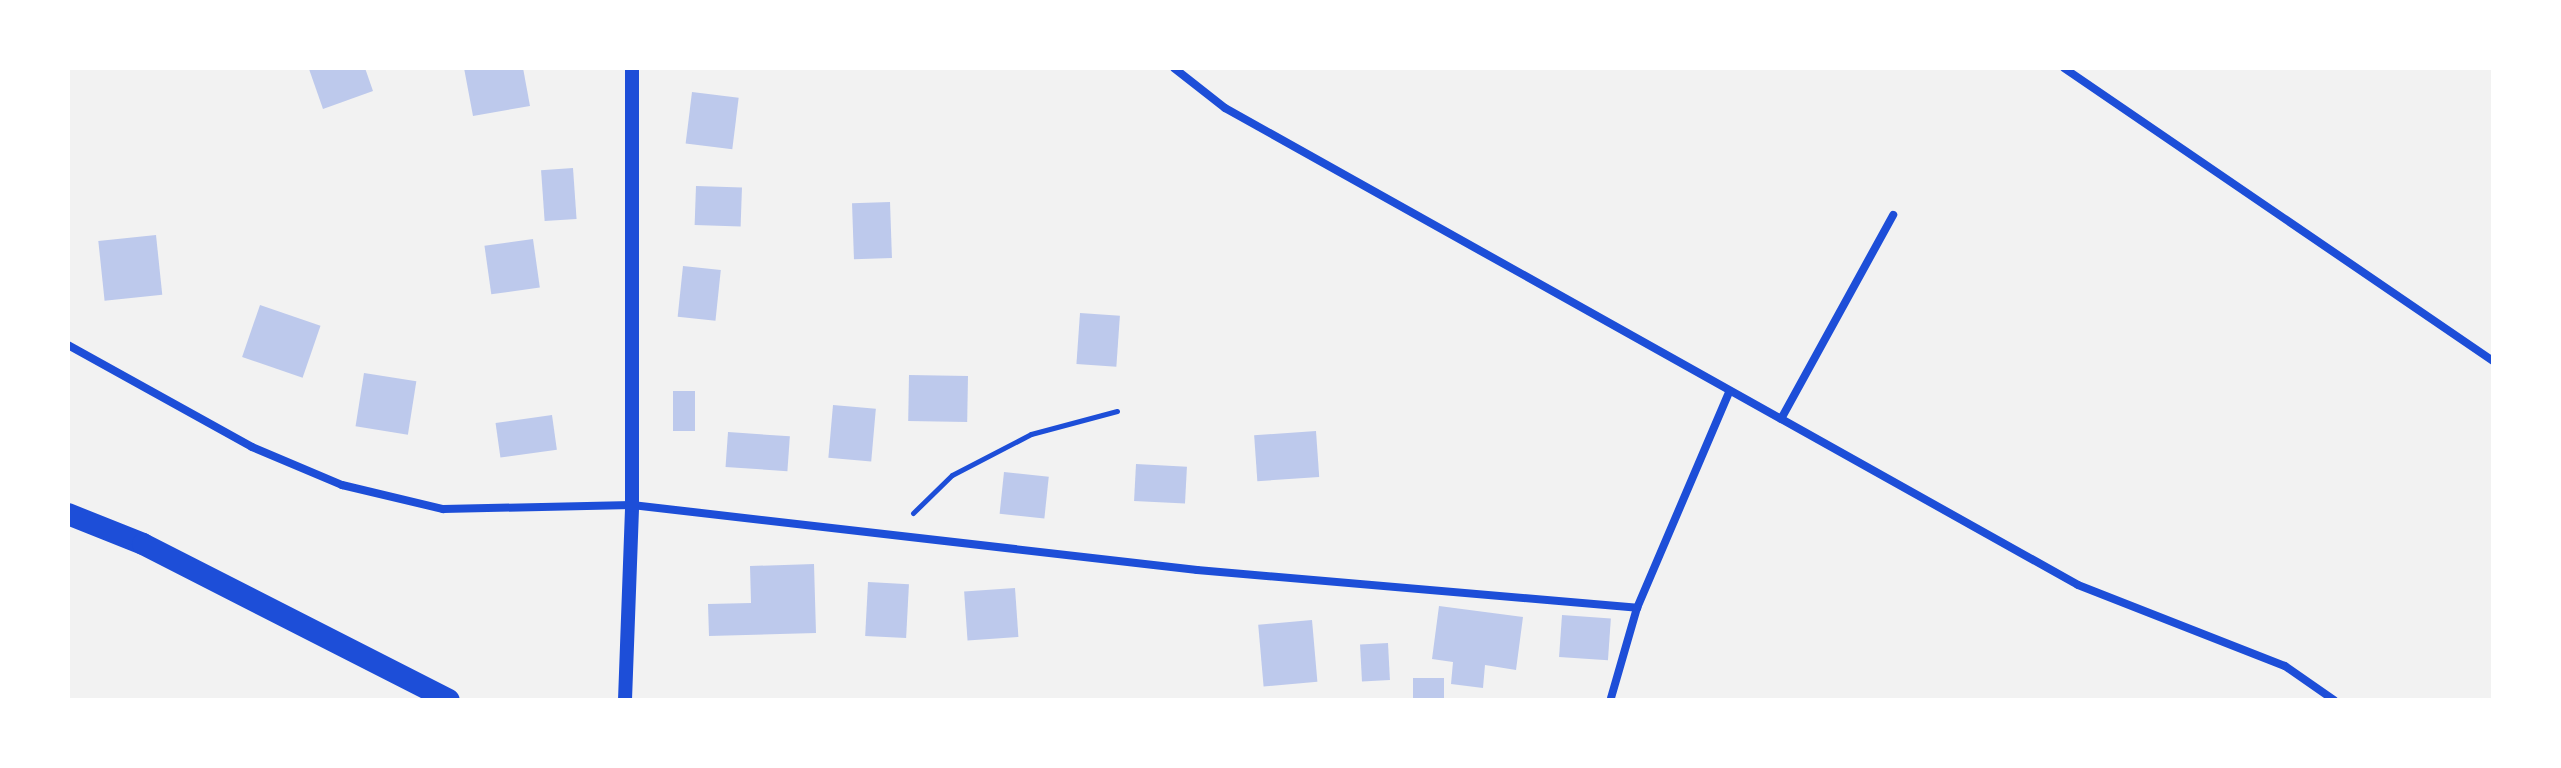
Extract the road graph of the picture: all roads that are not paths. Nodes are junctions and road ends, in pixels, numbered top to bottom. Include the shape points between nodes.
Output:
1 (632, 68) edge
2 (1174, 68) edge
3 (2064, 68) edge
4 (1893, 215) dead end
5 (68, 345) edge
6 (2493, 361) edge
7 (1729, 392) junction
8 (1781, 419) junction
9 (632, 505) junction
10 (68, 514) edge
11 (1637, 608) junction
12 (1611, 698) edge
13 (449, 700) edge
14 (625, 700) edge
15 (2334, 700) edge

1 - 9 street
2 - 7 street via 1225,108
3 - 6 street
4 - 8 street
5 - 9 street via 252,447 342,485 443,509
7 - 8 street
7 - 11 street
8 - 15 street via 2078,585 2285,666
9 - 11 street via 1197,570
9 - 14 street
10 - 13 highway via 143,544
11 - 12 street

